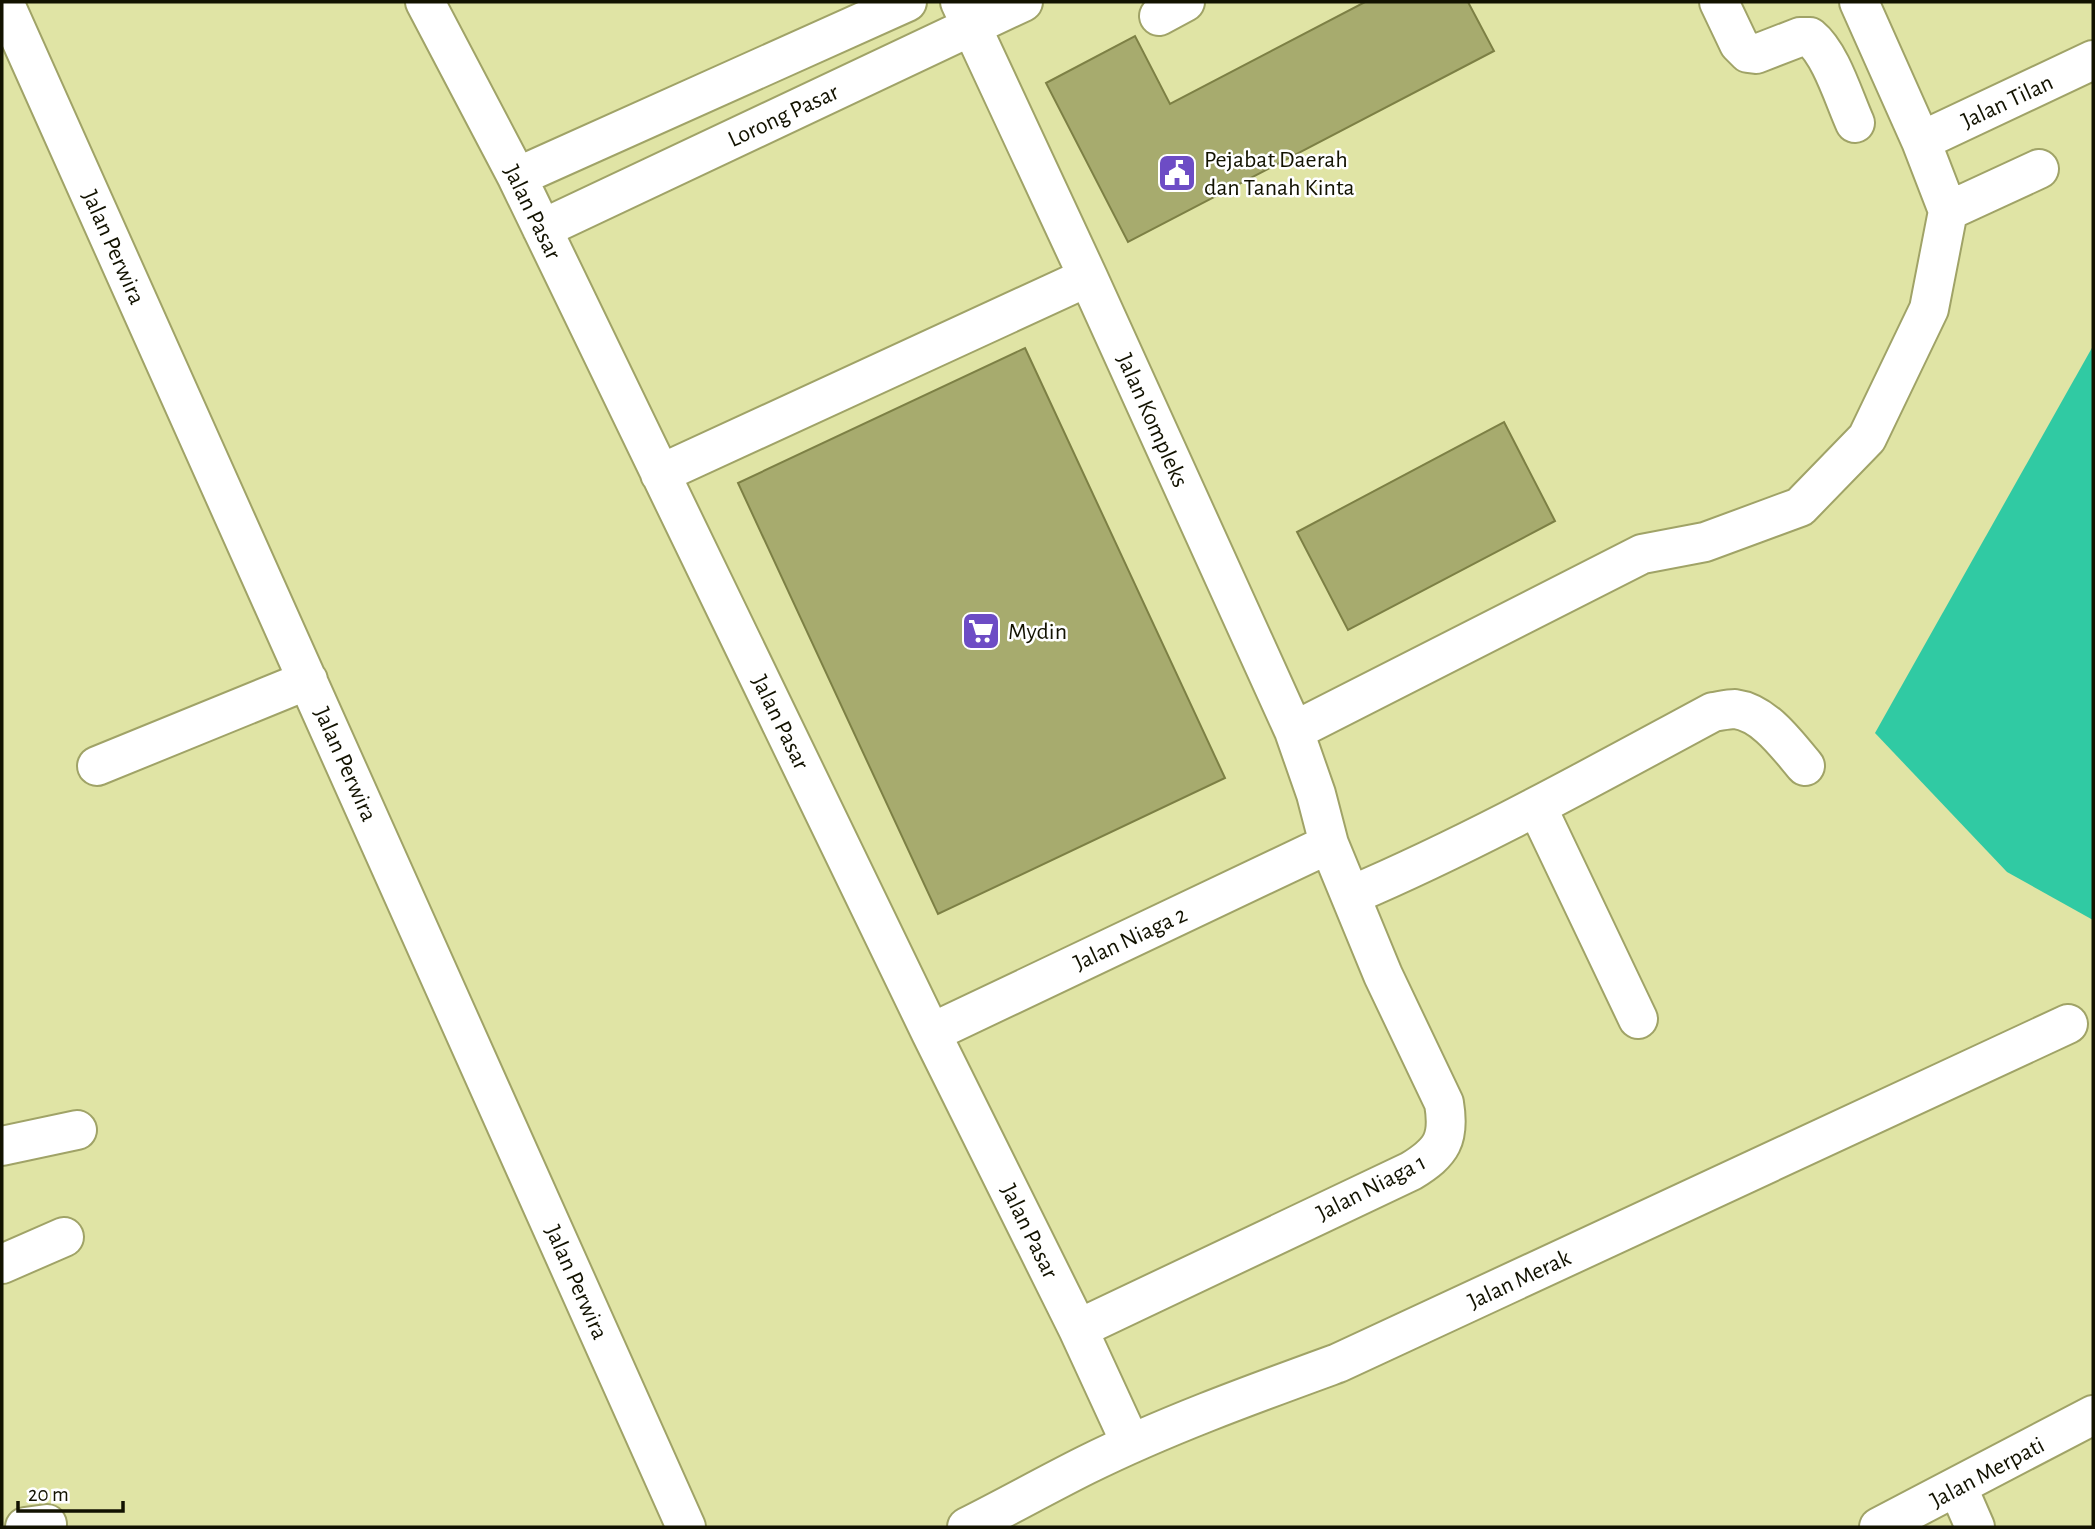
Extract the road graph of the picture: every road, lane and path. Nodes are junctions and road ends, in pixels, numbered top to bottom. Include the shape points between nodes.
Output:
1 (4, 2) edge
2 (425, 2) edge
3 (907, 2) edge
4 (1023, 2) edge
5 (1719, 2) edge
6 (1858, 2) edge
7 (965, 14) edge
8 (1879, 48) junction
9 (2093, 60) edge
10 (1831, 68) junction
11 (1855, 124) dead end
12 (1921, 141) junction
13 (2039, 169) dead end
14 (517, 177) junction
15 (1948, 211) junction
16 (542, 229) junction
17 (1088, 276) junction
18 (660, 474) junction
19 (307, 680) junction
20 (1294, 731) junction
21 (97, 766) dead end
22 (1805, 766) dead end
23 (1537, 807) junction
24 (1329, 844) junction
25 (1352, 895) junction
26 (1638, 1019) dead end
27 (2068, 1024) dead end
28 (931, 1033) junction
29 (77, 1130) dead end
30 (2, 1146) edge
31 (64, 1237) dead end
32 (2, 1264) edge
33 (1078, 1329) junction
34 (2093, 1415) edge
35 (1131, 1444) junction
36 (1958, 1488) junction
37 (686, 1527) edge
38 (967, 1527) edge
39 (1879, 1527) edge
40 (1975, 1527) edge

1 - 19 street, Jalan Perwira
2 - 14 street, Jalan Pasar
3 - 14 street
4 - 7 street, Lorong Pasar
5 - 10 street via 1739,44 1748,52 1756,54 1810,37
6 - 8 street
7 - 16 street, Lorong Pasar
7 - 17 street, Jalan Kompleks
8 - 10 street
8 - 12 street
9 - 12 street, Jalan Tilan
10 - 11 street
12 - 15 street
13 - 15 street
14 - 16 street, Jalan Pasar
15 - 20 street via 1929,309 1867,438 1800,507 1705,542 1642,554
16 - 18 street, Jalan Pasar
17 - 18 street
17 - 20 street, Jalan Kompleks
18 - 28 street, Jalan Pasar
19 - 21 street
19 - 37 street, Jalan Perwira
20 - 24 street, Jalan Kompleks
22 - 23 street via 1751,713 1734,709 1713,712
23 - 25 street
23 - 26 street
24 - 25 street, Jalan Niaga 1
24 - 28 street, Jalan Niaga 2
25 - 33 street, Jalan Niaga 1 via 1383,975 1444,1103 1447,1123 1443,1140 1431,1159 1411,1171
27 - 35 street, Jalan Merak via 1338,1363
28 - 33 street, Jalan Pasar
29 - 30 street
31 - 32 street
33 - 35 street, Jalan Pasar
34 - 36 street, Jalan Merpati
35 - 38 street, Jalan Merak
36 - 39 street, Jalan Merpati
36 - 40 street

